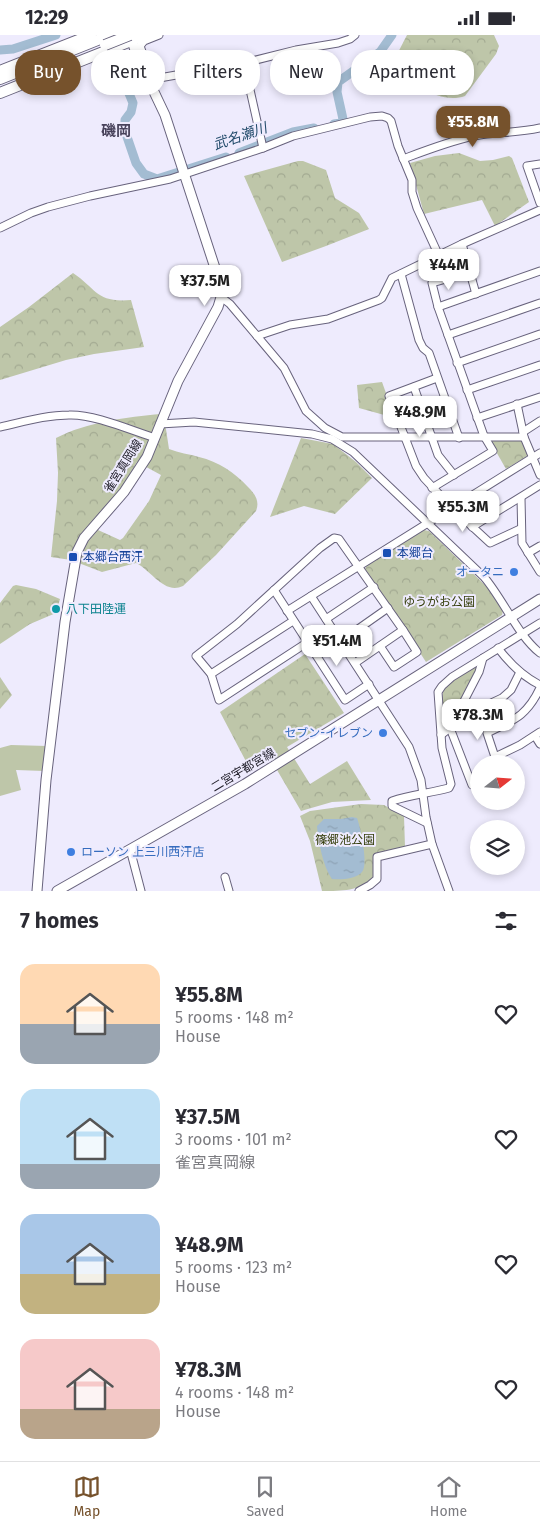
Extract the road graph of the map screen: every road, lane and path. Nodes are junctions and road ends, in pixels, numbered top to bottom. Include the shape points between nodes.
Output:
1 (91, 35) edge
2 (146, 35) edge
3 (159, 35) edge
4 (356, 35) edge
5 (131, 36) edge
6 (106, 39) edge
7 (137, 50) edge
8 (140, 50) edge
9 (260, 59) edge
10 (0, 71) edge
11 (0, 79) edge
12 (0, 87) edge
13 (0, 93) edge
14 (156, 95) edge
15 (251, 95) edge
16 (540, 128) edge
17 (263, 148) junction
18 (403, 159) junction
19 (540, 164) edge
20 (184, 175) junction
21 (540, 202) edge
22 (540, 210) edge
23 (0, 228) edge
24 (462, 244) junction
25 (439, 256) junction
26 (540, 271) edge
27 (470, 272) junction
28 (400, 274) junction
29 (476, 294) junction
30 (220, 297) junction
31 (540, 303) edge
32 (438, 307) junction
33 (540, 334) edge
34 (448, 335) junction
35 (257, 336) junction
36 (457, 363) junction
37 (540, 365) edge
38 (437, 377) junction
39 (414, 387) junction
40 (467, 391) junction
41 (540, 397) edge
42 (517, 404) junction
43 (477, 418) junction
44 (540, 421) edge
45 (317, 423) junction
46 (160, 424) junction
47 (0, 427) edge
48 (317, 435) junction
49 (523, 435) junction
50 (404, 436) junction
51 (484, 436) junction
52 (431, 437) junction
53 (155, 438) junction
54 (459, 438) junction
55 (540, 453) edge
56 (533, 458) junction
57 (454, 475) junction
58 (540, 475) edge
59 (540, 485) edge
60 (432, 488) junction
61 (521, 497) junction
62 (452, 508) junction
63 (427, 523) junction
64 (472, 527) junction
65 (520, 529) junction
66 (540, 546) edge
67 (528, 553) junction
68 (358, 565) junction
69 (540, 572) edge
70 (374, 587) junction
71 (274, 590) junction
72 (310, 596) junction
73 (540, 599) edge
74 (388, 609) junction
75 (287, 611) junction
76 (512, 617) junction
77 (326, 619) junction
78 (294, 621) junction
79 (540, 623) edge
80 (403, 630) junction
81 (523, 633) junction
82 (341, 641) junction
83 (308, 642) junction
84 (380, 646) junction
85 (498, 649) junction
86 (540, 653) edge
87 (483, 658) junction
88 (355, 663) junction
89 (520, 672) junction
90 (211, 674) junction
91 (369, 684) junction
92 (540, 687) edge
93 (380, 701) junction
94 (455, 720) junction
95 (450, 728) junction
96 (538, 734) edge
97 (441, 735) junction
98 (540, 744) edge
99 (470, 780) edge
100 (423, 795) junction
101 (427, 823) junction
102 (432, 845) junction
103 (130, 849) junction
104 (225, 877) dead end
105 (37, 891) edge
106 (57, 891) edge
107 (141, 891) edge
108 (229, 891) edge
109 (358, 891) edge
110 (449, 891) edge

1 - 10 highway
2 - 5 highway
3 - 8 street via 144,41
4 - 9 street via 338,43
5 - 6 highway, bridge
5 - 7 main road, 雀宮真岡線
5 - 13 highway
6 - 11 highway
6 - 12 highway
14 - 20 main road, 雀宮真岡線
15 - 17 street
16 - 18 street via 476,136
17 - 18 street via 293,136 382,116 391,121
17 - 20 street
18 - 25 street via 412,180 417,208
19 - 21 street via 527,166
20 - 23 street via 48,207
20 - 30 main road, 雀宮真岡線 via 217,274
22 - 24 street
24 - 25 street
24 - 27 street
25 - 28 street
26 - 29 street
27 - 29 street
27 - 32 street via 432,283
28 - 35 street via 392,277 379,300 328,319 290,325
28 - 38 street via 419,340 429,353
29 - 32 street
30 - 35 street
30 - 46 main road, 雀宮真岡線
31 - 34 street
32 - 34 street
33 - 36 street
34 - 36 street
35 - 45 street via 284,368 301,403
36 - 40 street
37 - 40 street
38 - 39 street
38 - 54 street
39 - 50 street via 389,396
39 - 52 street
40 - 43 street
41 - 42 street
42 - 43 street
42 - 49 street
43 - 51 street
44 - 49 street
45 - 48 street
45 - 50 street via 342,437
46 - 48 street via 194,422
46 - 53 main road, 雀宮真岡線
47 - 53 street via 45,417 86,416
48 - 63 street via 332,439 353,452
49 - 51 street
49 - 56 street
50 - 52 street
50 - 60 street via 416,465
51 - 54 street
51 - 57 street via 493,451
52 - 54 street
52 - 57 street via 438,455
53 - 105 main road, 雀宮真岡線 via 147,457 124,492 84,538 75,560 46,780
55 - 56 street
56 - 58 street
56 - 62 street
57 - 60 street
59 - 61 street
60 - 62 street
61 - 64 street
61 - 65 street
62 - 63 street
62 - 64 street
63 - 68 street
63 - 76 street via 484,577
64 - 65 street via 490,543
65 - 67 street via 522,543
66 - 67 street
67 - 69 street
68 - 70 street
68 - 71 street via 340,539 334,538
68 - 72 street
70 - 74 street
70 - 77 street
71 - 75 street
71 - 90 street via 196,656
72 - 75 street
72 - 77 street
73 - 76 main road, 二宮宇都宮線
74 - 80 street
74 - 82 street
75 - 78 street
76 - 81 street
76 - 93 main road, 二宮宇都宮線
77 - 82 street
78 - 83 street
78 - 90 street
79 - 81 street
80 - 84 street
80 - 84 street via 417,652 394,667
81 - 85 street
81 - 86 street
82 - 88 street
83 - 90 street via 219,700
83 - 91 street via 346,700
84 - 88 street
85 - 87 street
85 - 89 street
87 - 94 street
87 - 97 street via 452,677 438,692
88 - 91 street
89 - 92 street
89 - 94 street via 511,690 502,698
91 - 93 street
92 - 96 street via 524,712 487,733 495,757
93 - 100 street via 410,747
93 - 103 main road, 二宮宇都宮線 via 245,784
94 - 95 street
95 - 97 street
95 - 99 street
96 - 98 street
97 - 100 street via 451,784 449,788
100 - 101 street
100 - 101 street via 392,801 392,806
101 - 102 street
102 - 109 street via 376,857 377,879
102 - 110 street
103 - 106 main road, 二宮宇都宮線
103 - 107 street
104 - 108 street

